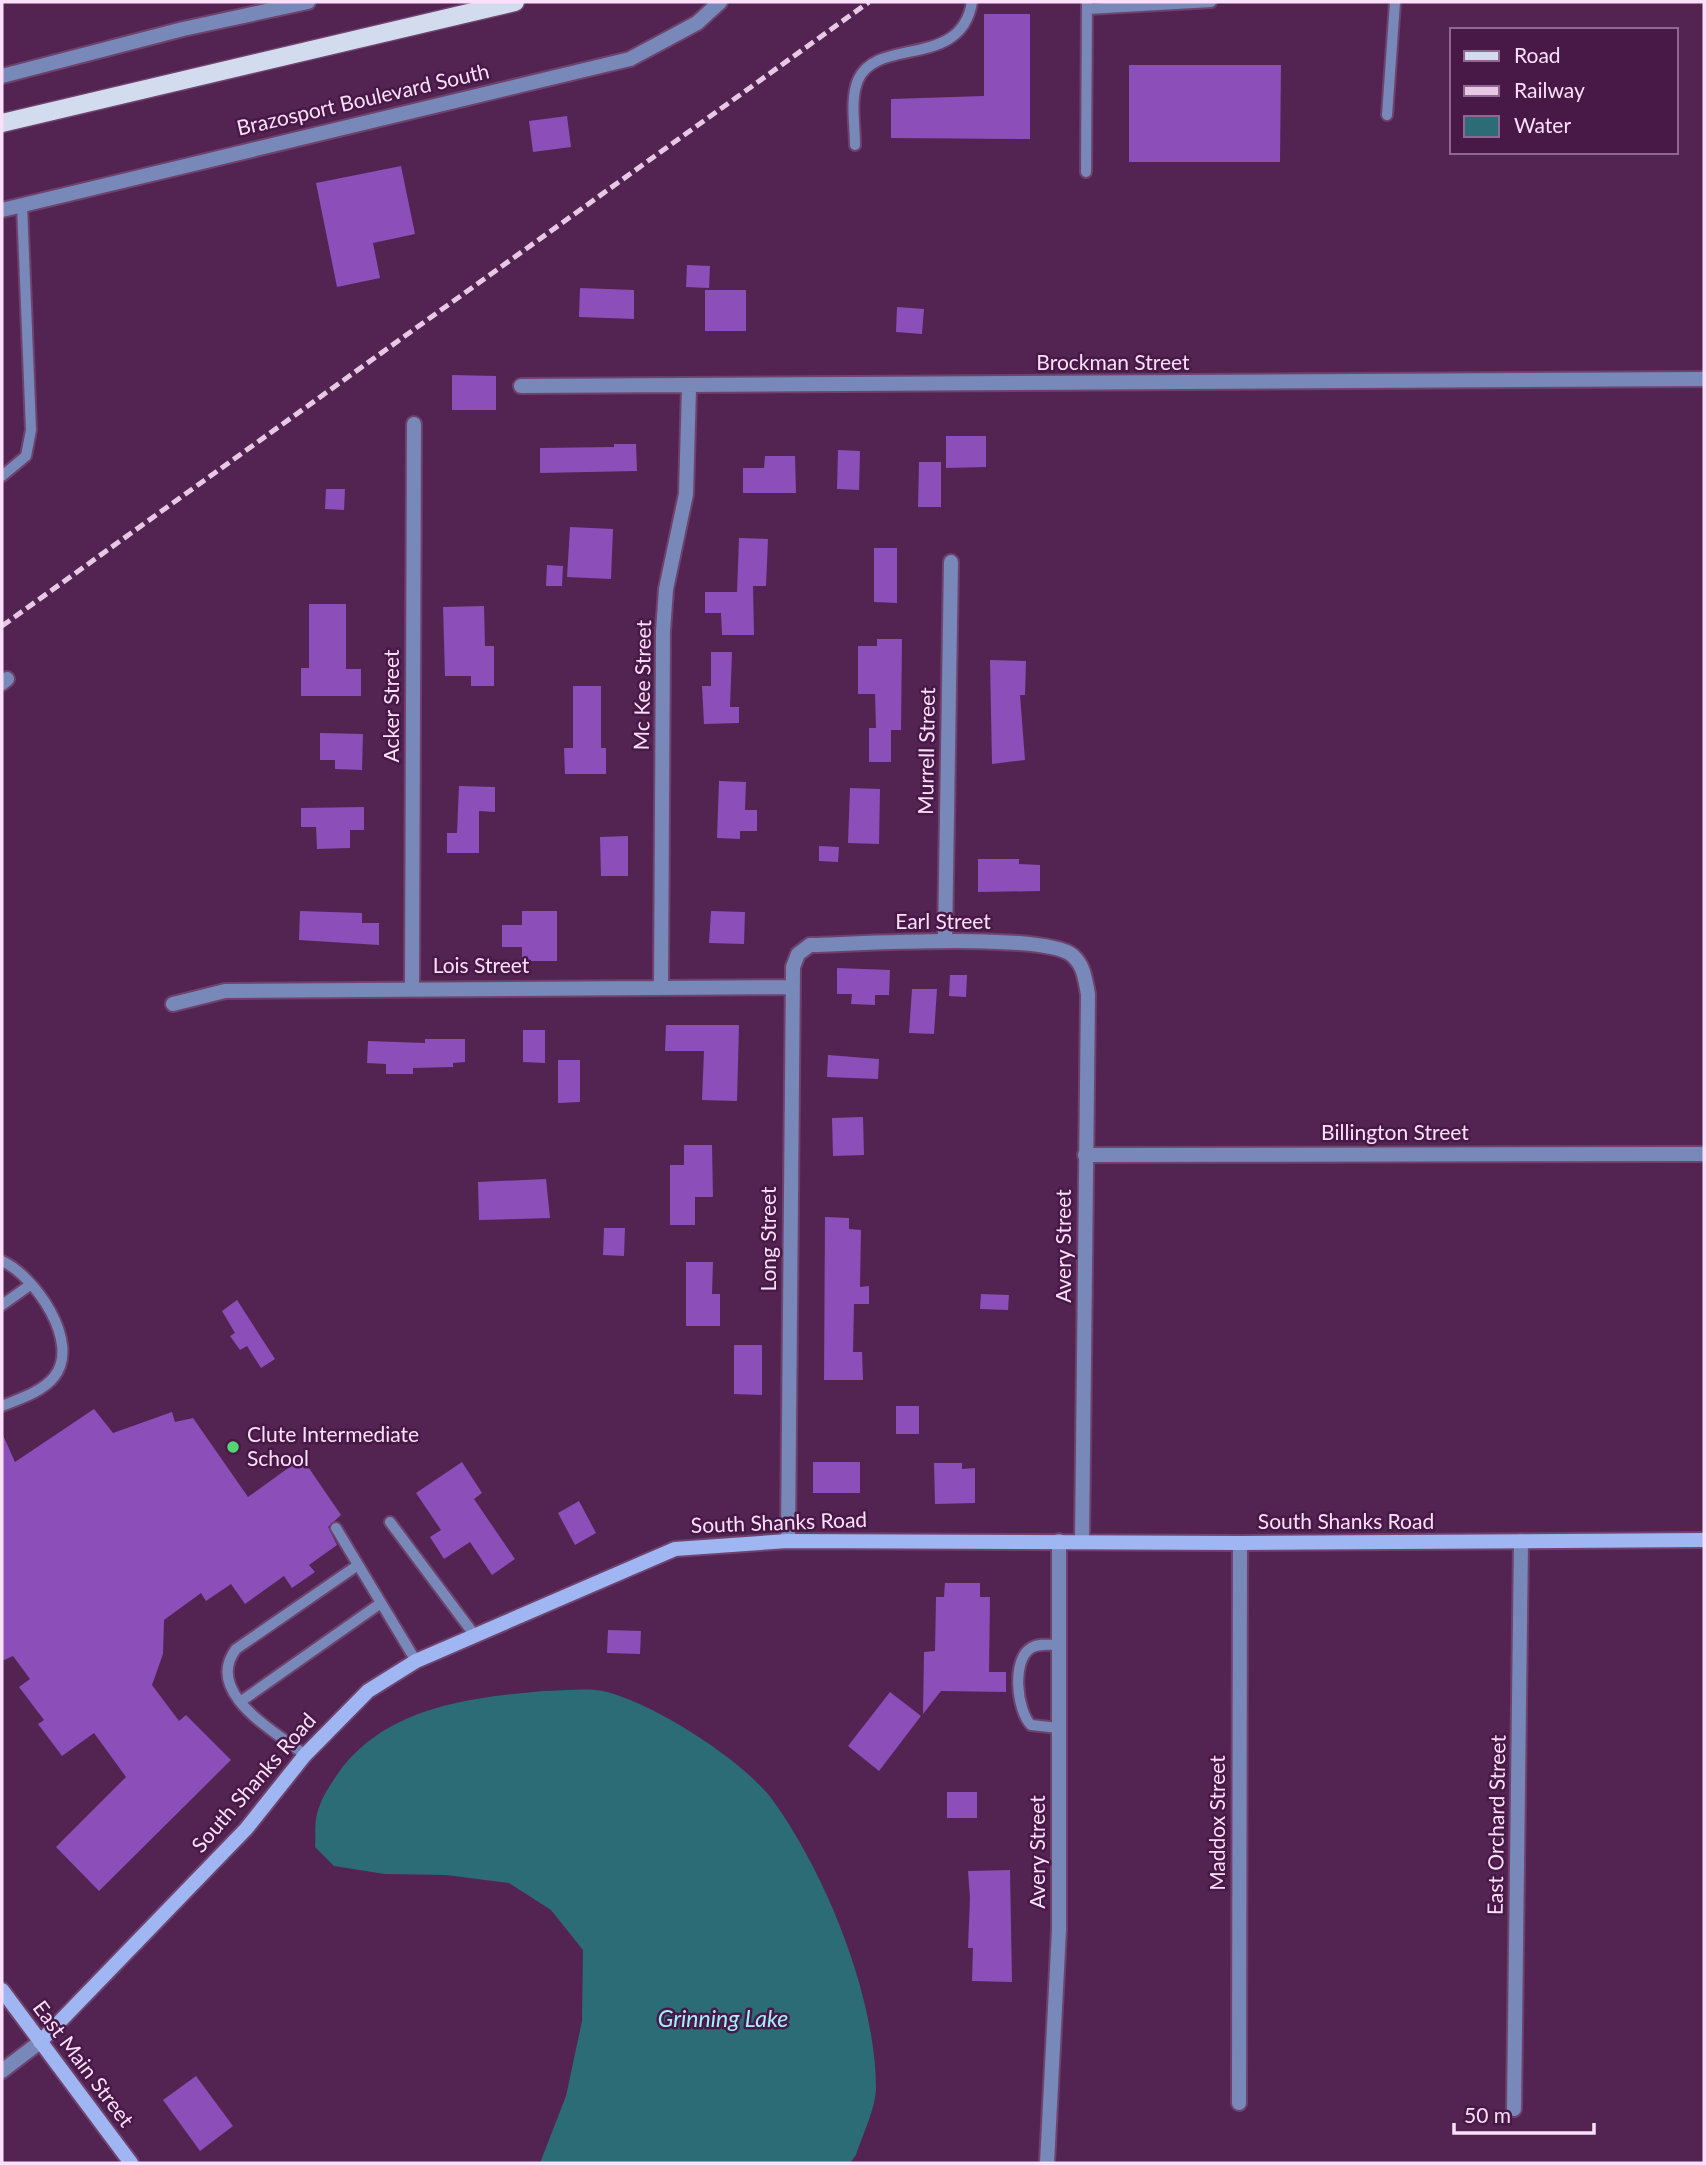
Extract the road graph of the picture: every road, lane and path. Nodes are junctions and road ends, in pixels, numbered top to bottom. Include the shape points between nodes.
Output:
1 (308, 2) edge
2 (720, 2) edge
3 (972, 2) edge
4 (1212, 2) edge
5 (1395, 2) edge
6 (512, 3) edge
7 (1087, 5) edge
8 (2, 76) edge
9 (1387, 115) dead end
10 (2, 123) edge
11 (855, 145) dead end
12 (1086, 172) dead end
13 (22, 205) junction
14 (2, 209) edge
15 (1704, 379) edge
16 (521, 386) dead end
17 (689, 387) junction
18 (414, 424) dead end
19 (2, 476) edge
20 (951, 562) dead end
21 (945, 941) junction
22 (810, 945) joint
23 (1073, 956) joint
24 (661, 987) junction
25 (792, 987) junction
26 (412, 988) junction
27 (173, 1004) dead end
28 (1085, 1154) junction
29 (1704, 1154) edge
30 (2, 1261) edge
31 (30, 1285) junction
32 (2, 1305) edge
33 (2, 1406) edge
34 (390, 1522) dead end
35 (336, 1528) dead end
36 (1704, 1540) edge
37 (788, 1541) junction
38 (1059, 1541) junction
39 (1082, 1541) junction
40 (1521, 1541) junction
41 (1240, 1543) junction
42 (358, 1565) junction
43 (381, 1603) junction
44 (476, 1637) junction
45 (1059, 1645) junction
46 (416, 1661) junction
47 (240, 1702) junction
48 (1059, 1728) junction
49 (305, 1755) junction
50 (2, 1990) edge
51 (40, 2042) junction
52 (2, 2071) edge
53 (1239, 2103) dead end
54 (1514, 2109) dead end
55 (131, 2163) edge
56 (1047, 2163) edge

1 - 8 street
2 - 13 street, Brazosport Boulevard South via 697,23 630,59
3 - 11 lane via 964,29 948,41 865,69 855,90
4 - 7 lane
5 - 9 lane
6 - 10 main road
7 - 12 lane
13 - 14 street, Brazosport Boulevard South
13 - 19 lane via 31,430 26,456
15 - 17 street, Brockman Street
16 - 17 street, Brockman Street
17 - 24 street, Mc Kee Street via 686,495 666,589 663,631
18 - 26 street, Acker Street
20 - 21 street, Murrell Street
21 - 22 street, Earl Street
21 - 23 street, Earl Street via 1046,944
22 - 25 street, Long Street via 798,954
23 - 28 street, Avery Street via 1083,969 1088,994
24 - 25 street, Lois Street
24 - 26 street, Lois Street
25 - 37 street, Long Street
26 - 27 street, Lois Street via 225,991
28 - 29 street, Billington Street
28 - 39 street, Avery Street
30 - 31 lane via 22,1273
31 - 32 lane
31 - 33 lane via 58,1325 63,1340 60,1367 42,1388
34 - 44 lane
35 - 42 lane
36 - 40 street, South Shanks Road
37 - 38 street, South Shanks Road
37 - 44 street, South Shanks Road via 675,1549
38 - 39 street, South Shanks Road
38 - 45 street, Avery Street
39 - 41 street, South Shanks Road
40 - 41 street, South Shanks Road
40 - 54 street, East Orchard Street
41 - 53 street, Maddox Street
42 - 43 lane
42 - 47 lane via 236,1649 226,1676 229,1690
43 - 46 lane
43 - 47 lane
44 - 46 street, South Shanks Road
45 - 48 street, Avery Street
45 - 48 lane via 1028,1649 1022,1659 1019,1702 1021,1716 1031,1726
46 - 49 street, South Shanks Road via 368,1691
47 - 49 lane
48 - 56 street, Avery Street via 1059,1930
49 - 51 street, South Shanks Road via 246,1829
50 - 51 street, East Main Street
51 - 52 street
51 - 55 street, East Main Street

